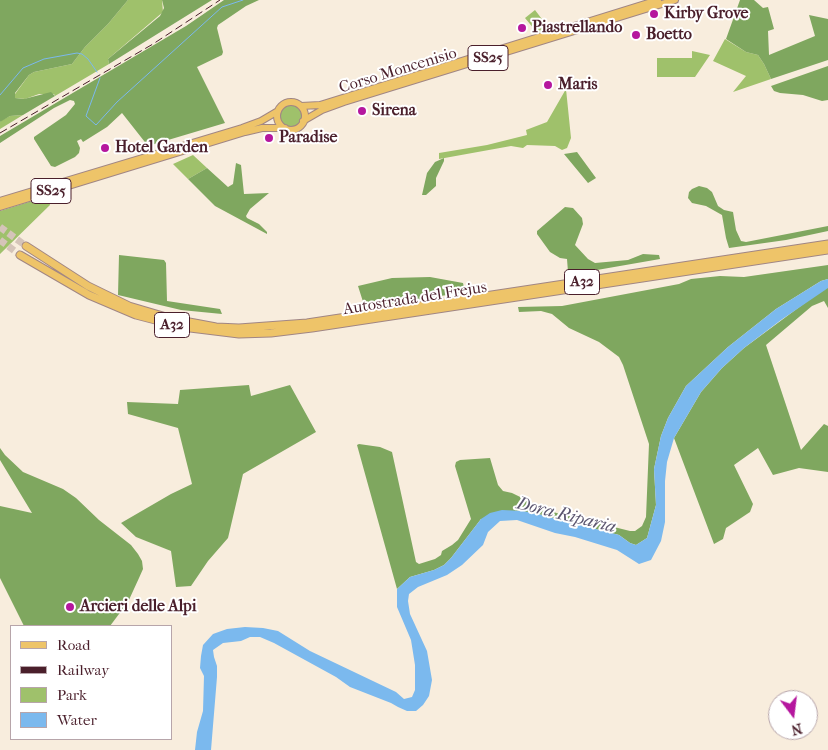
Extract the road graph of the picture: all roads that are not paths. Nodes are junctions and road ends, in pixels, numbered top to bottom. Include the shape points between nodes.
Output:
1 (658, 0) edge
2 (675, 0) edge
3 (301, 106) junction
4 (278, 110) junction
5 (303, 121) junction
6 (254, 127) junction
7 (285, 128) junction
8 (0, 201) edge
9 (0, 207) edge
10 (828, 244) edge
11 (26, 246) tunnel mouth
12 (828, 250) edge
13 (20, 254) tunnel mouth

1 - 3 main road, Corso Moncenisio / SS25 via 320,105
2 - 5 main road, Corso Moncenisio / SS25 via 344,102
3 - 4 main road, SS25 via 287,102
3 - 5 main road
4 - 6 main road, SS25
4 - 7 main road via 278,123
5 - 7 main road, SS25 via 293,129
6 - 7 main road, SS25
6 - 8 main road, SS25
6 - 9 main road, SS25
10 - 11 highway, Autostrada del Frejus / A32 via 307,324 239,328 173,320 129,306 88,286
12 - 13 highway, Autostrada del Frejus / A32 via 312,328 239,334 182,328 136,315 89,296

